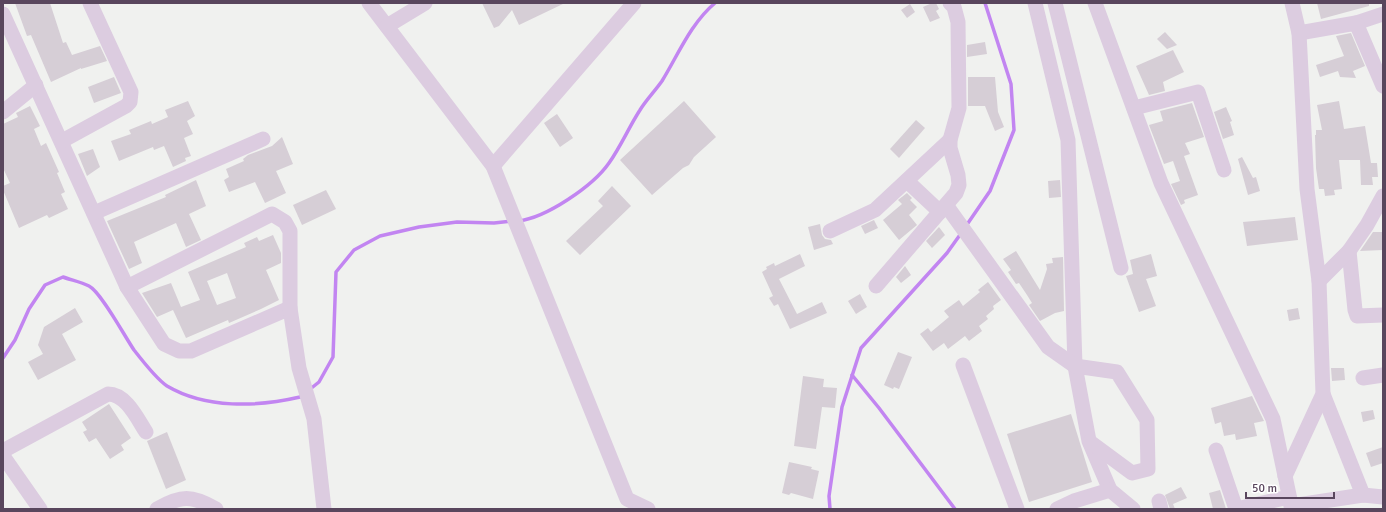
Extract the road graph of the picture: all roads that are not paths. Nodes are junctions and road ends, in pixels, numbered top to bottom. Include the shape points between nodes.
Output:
1 (90, 3) edge
2 (370, 3) edge
3 (425, 3) edge
4 (634, 3) edge
5 (950, 3) edge
6 (1035, 3) edge
7 (1055, 3) edge
8 (1095, 3) edge
9 (1292, 3) edge
10 (1383, 14) edge
11 (3, 16) edge
12 (1356, 23) junction
13 (387, 26) junction
14 (1299, 33) junction
15 (36, 85) junction
16 (1383, 86) edge
17 (1134, 108) junction
18 (3, 112) edge
19 (263, 139) dead end
20 (950, 140) junction
21 (62, 141) junction
22 (493, 166) junction
23 (1224, 170) dead end
24 (907, 181) junction
25 (1383, 196) edge
26 (947, 210) junction
27 (94, 213) junction
28 (830, 231) dead end
29 (1349, 251) junction
30 (1121, 268) dead end
31 (1319, 281) junction
32 (876, 286) dead end
33 (127, 287) junction
34 (290, 308) junction
35 (1383, 315) edge
36 (963, 365) dead end
37 (1075, 366) junction
38 (1383, 375) edge
39 (1363, 378) dead end
40 (1323, 394) junction
41 (146, 432) dead end
42 (1089, 442) junction
43 (1216, 450) dead end
44 (3, 451) edge
45 (3, 456) edge
46 (1285, 476) junction
47 (1110, 490) junction
48 (1363, 495) junction
49 (1383, 497) edge
50 (628, 504) edge
51 (1291, 504) edge
52 (40, 509) edge
53 (157, 509) edge
54 (216, 509) edge
55 (324, 509) edge
56 (648, 509) edge
57 (1017, 509) edge
58 (1057, 509) edge
59 (1132, 509) edge

1 - 21 street via 132,98 126,106
2 - 13 street
3 - 13 street
4 - 22 street
5 - 20 street via 954,7 958,22 960,97
6 - 37 street via 1068,140
7 - 30 street
8 - 17 street
9 - 14 street
10 - 12 street
11 - 15 street
12 - 14 street
12 - 16 street
13 - 22 street
14 - 31 street via 1307,189
15 - 18 street
15 - 21 street
17 - 23 street via 1198,92
17 - 46 street via 1161,183 1273,419
19 - 27 street
20 - 24 street
20 - 26 street via 959,185
21 - 27 street
22 - 50 street
24 - 26 street
24 - 28 street via 876,210
25 - 29 street via 1368,225
26 - 32 street
26 - 37 street via 970,237 1048,347
27 - 33 street
29 - 31 street
29 - 35 street via 1354,310 1357,316
31 - 40 street
33 - 34 street via 164,344 179,351 191,351
33 - 34 street via 272,214 285,222 290,231
34 - 55 street via 299,368 314,418
36 - 57 street
37 - 42 street
37 - 42 street via 1117,372 1147,420 1148,469 1132,473
38 - 39 street
40 - 46 street
40 - 48 street
41 - 44 street via 123,400 108,394
42 - 47 street
43 - 51 street via 1236,509
45 - 52 street
46 - 51 street
47 - 58 street
47 - 59 street
48 - 49 street
48 - 51 street
50 - 56 street
53 - 54 street via 182,498 192,498

